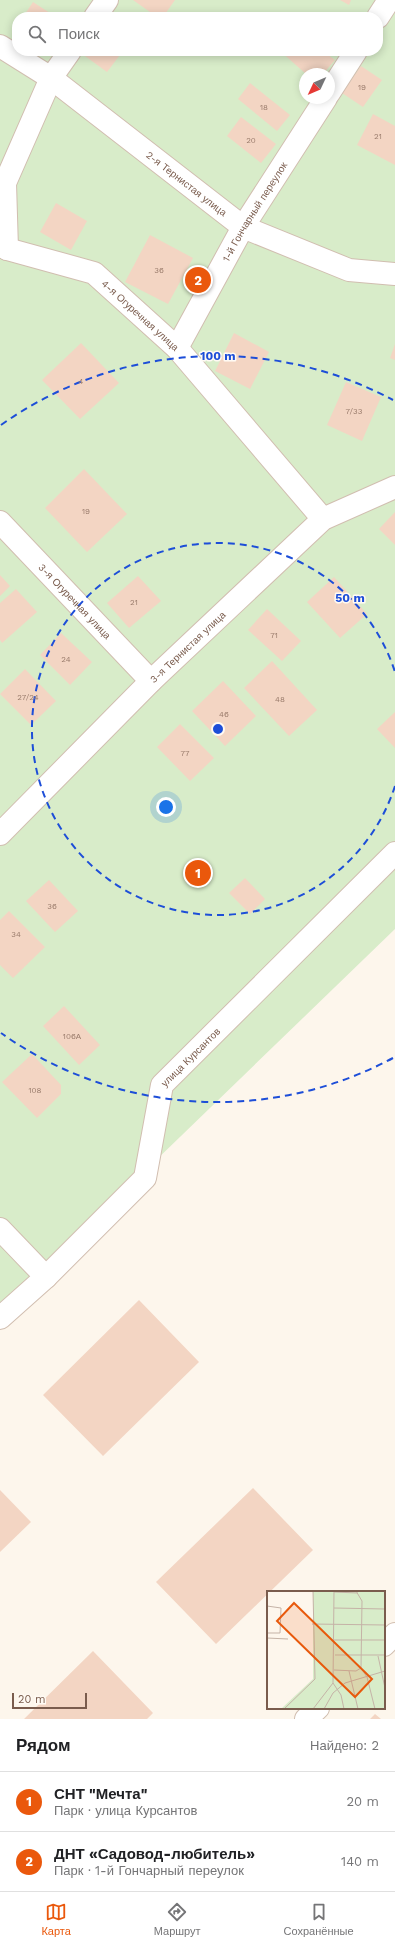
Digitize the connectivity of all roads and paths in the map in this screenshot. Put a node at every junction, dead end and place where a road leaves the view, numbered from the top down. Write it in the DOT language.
graph roads {
  1 [pos="107,0"];
  2 [pos="389,0"];
  3 [pos="99,12"];
  4 [pos="381,12"];
  5 [pos="0,46"];
  6 [pos="12,54"];
  7 [pos="16,56"];
  8 [pos="66,56"];
  9 [pos="353,56"];
  10 [pos="51,78"];
  11 [pos="335,84"];
  12 [pos="322,104"];
  13 [pos="243,227"];
  14 [pos="3,253"];
  15 [pos="395,274"];
  16 [pos="177,348"];
  17 [pos="395,487"];
  18 [pos="323,519"];
  19 [pos="0,522"];
  20 [pos="151,681"];
  21 [pos="0,834"];
  22 [pos="395,853"];
  23 [pos="0,1229"];
  24 [pos="46,1277"];
  25 [pos="0,1318"];
  26 [pos="395,1634"];
  27 [pos="385,1644"];
  28 [pos="317,1709"];
  29 [pos="306,1719"];
  1 -- 3 [label="street"];
  2 -- 4 [label="street"];
  5 -- 6 [label="street, 2-я Тернистая улица"];
  7 -- 10 [label="street, 2-я Тернистая улица"];
  8 -- 10 [label="street"];
  9 -- 11 [label="street"];
  10 -- 13 [label="street, 2-я Тернистая улица"];
  10 -- 14 [label="street"];
  12 -- 13 [label="street, 1-й Гончарный переулок"];
  13 -- 15 [label="street, 2-я Тернистая улица"];
  13 -- 16 [label="street, 1-й Гончарный переулок"];
  14 -- 16 [label="street, 4-я Огуречная улица"];
  16 -- 18 [label="street, 4-я Огуречная улица"];
  17 -- 18 [label="street, 3-я Тернистая улица"];
  18 -- 20 [label="street, 3-я Тернистая улица"];
  19 -- 20 [label="street, 3-я Огуречная улица"];
  20 -- 21 [label="street, 3-я Тернистая улица"];
  22 -- 24 [label="street, улица Курсантов"];
  23 -- 24 [label="street"];
  24 -- 25 [label="street, улица Курсантов"];
  26 -- 27 [label="street"];
  28 -- 29 [label="street"];
}
